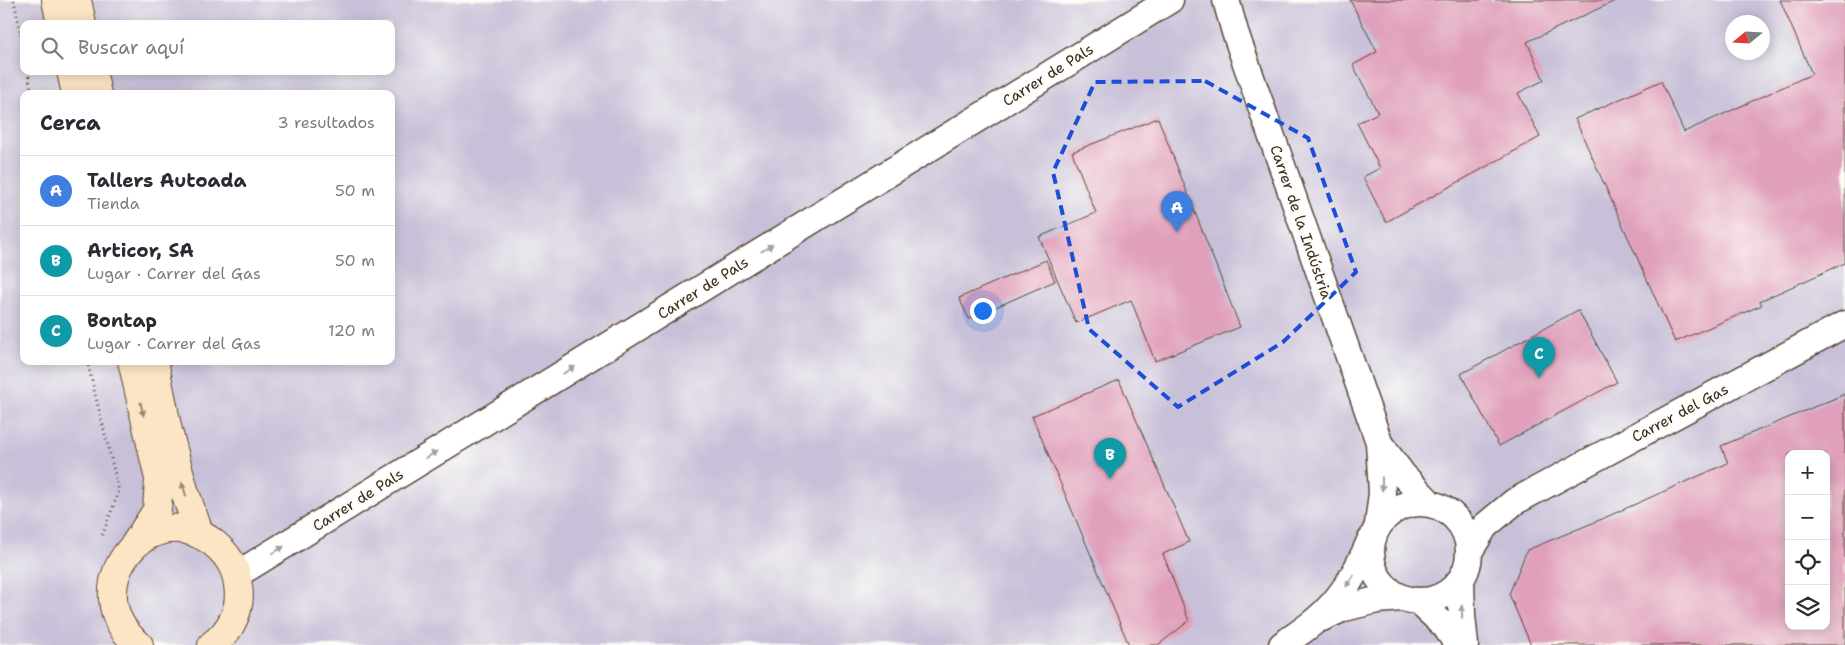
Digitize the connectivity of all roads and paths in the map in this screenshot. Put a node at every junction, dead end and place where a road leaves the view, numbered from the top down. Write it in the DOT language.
graph roads {
  1 [pos="14,0"];
  2 [pos="56,0"];
  3 [pos="77,0"];
  4 [pos="1170,0"];
  5 [pos="1226,0"];
  6 [pos="60,20"];
  7 [pos="81,20"];
  8 [pos="20,29"];
  9 [pos="29,75"];
  10 [pos="72,75"];
  11 [pos="93,75"];
  12 [pos="31,90"];
  13 [pos="75,90"];
  14 [pos="96,90"];
  15 [pos="1845,324"];
  16 [pos="88,365"];
  17 [pos="133,365"];
  18 [pos="155,365"];
  19 [pos="1379,442"];
  20 [pos="1514,502"];
  21 [pos="1438,507"];
  22 [pos="1375,531"];
  23 [pos="200,535"];
  24 [pos="98,543"];
  25 [pos="135,544"];
  26 [pos="1469,552"];
  27 [pos="236,575"];
  28 [pos="1461,579"];
  29 [pos="1410,600"];
  30 [pos="1316,620"];
  31 [pos="223,640"];
  32 [pos="139,645"];
  33 [pos="1282,645"];
  34 [pos="1458,645"];
  35 [pos="1465,645"];
  1 -- 8 [label="path"];
  2 -- 6 [label="main road"];
  3 -- 7 [label="main road"];
  27 -- 4 [label="street, Carrer de Pals, one-way"];
  5 -- 19 [label="street, Carrer de la Indústria"];
  9 -- 12 [label="path"];
  10 -- 13 [label="main road"];
  11 -- 14 [label="main road"];
  15 -- 20 [label="street, Carrer del Gas"];
  16 -- 24 [label="path"];
  17 -- 25 [label="main road, one-way"];
  23 -- 18 [label="main road, one-way"];
  19 -- 21 [label="street, Carrer de la Indústria"];
  19 -- 22 [label="street, Carrer de la Indústria, one-way"];
  20 -- 21 [label="street, Carrer del Gas"];
  20 -- 26 [label="street, Carrer del Gas"];
  21 -- 22 [label="street"];
  21 -- 26 [label="street"];
  22 -- 29 [label="street"];
  22 -- 30 [label="street, one-way"];
  23 -- 25 [label="main road"];
  23 -- 27 [label="main road"];
  25 -- 32 [label="main road"];
  26 -- 28 [label="street"];
  27 -- 31 [label="main road"];
  28 -- 29 [label="street"];
  35 -- 28 [label="street, one-way"];
  29 -- 30 [label="street"];
  29 -- 34 [label="street"];
  30 -- 33 [label="street"];
}
